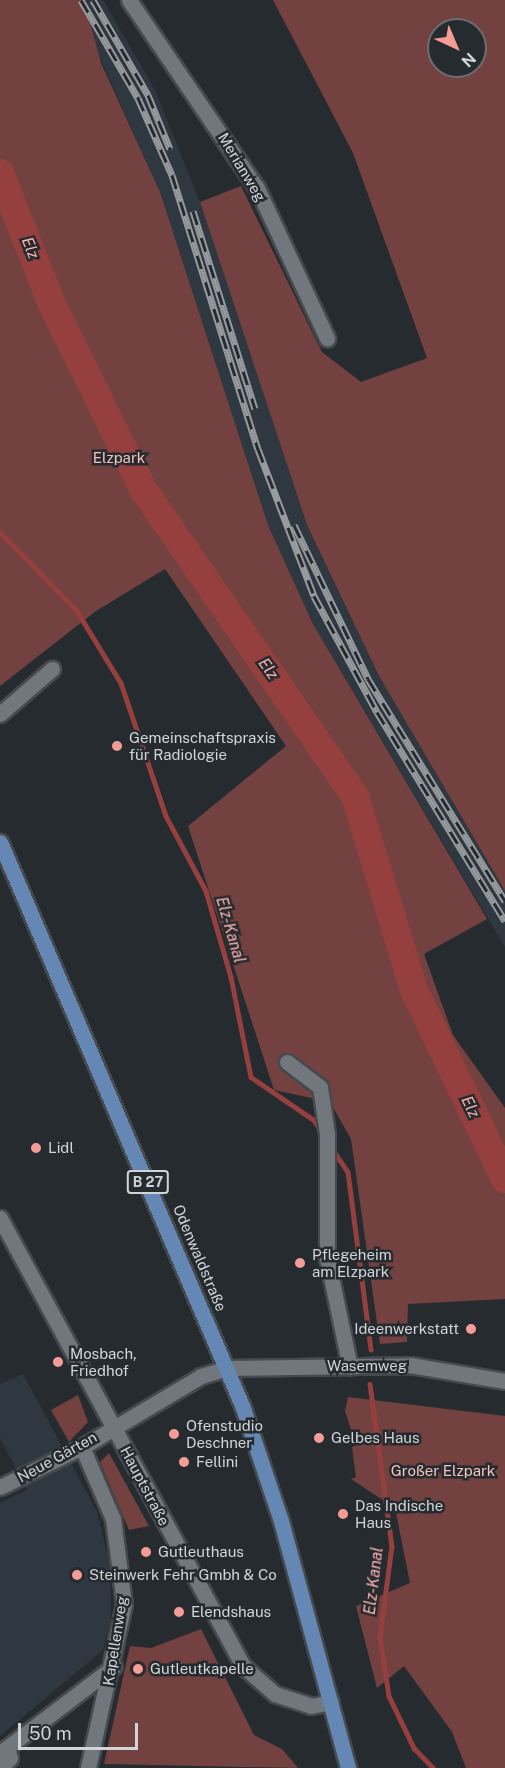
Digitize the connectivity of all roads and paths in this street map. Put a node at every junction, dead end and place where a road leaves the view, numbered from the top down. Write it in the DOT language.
graph roads {
  1 [pos="132,5"];
  2 [pos="327,338"];
  3 [pos="52,669"];
  4 [pos="0,714"];
  5 [pos="0,842"];
  6 [pos="286,1062"];
  7 [pos="0,1218"];
  8 [pos="350,1366"];
  9 [pos="228,1368"];
  10 [pos="505,1381"];
  11 [pos="113,1425"];
  12 [pos="82,1447"];
  13 [pos="0,1487"];
  14 [pos="114,1666"];
  15 [pos="331,1702"];
  16 [pos="4,1750"];
  17 [pos="0,1768"];
  18 [pos="88,1768"];
  19 [pos="348,1768"];
  1 -- 2 [label="street, Merianweg"];
  3 -- 4 [label="street"];
  5 -- 9 [label="main road, Odenwaldstraße / B 27"];
  6 -- 8 [label="street"];
  7 -- 11 [label="street, Hauptstraße"];
  8 -- 9 [label="street, Wasemweg"];
  8 -- 10 [label="street, Wasemweg"];
  9 -- 11 [label="street, Wasemweg"];
  9 -- 15 [label="main road, Odenwaldstraße / B 27"];
  11 -- 12 [label="street, Neue Gärten"];
  11 -- 15 [label="street, Hauptstraße"];
  12 -- 13 [label="street, Neue Gärten"];
  12 -- 14 [label="street, Kapellenweg"];
  14 -- 16 [label="street"];
  14 -- 18 [label="street, Kapellenweg"];
  15 -- 19 [label="main road, B 27"];
  16 -- 17 [label="street"];
}
